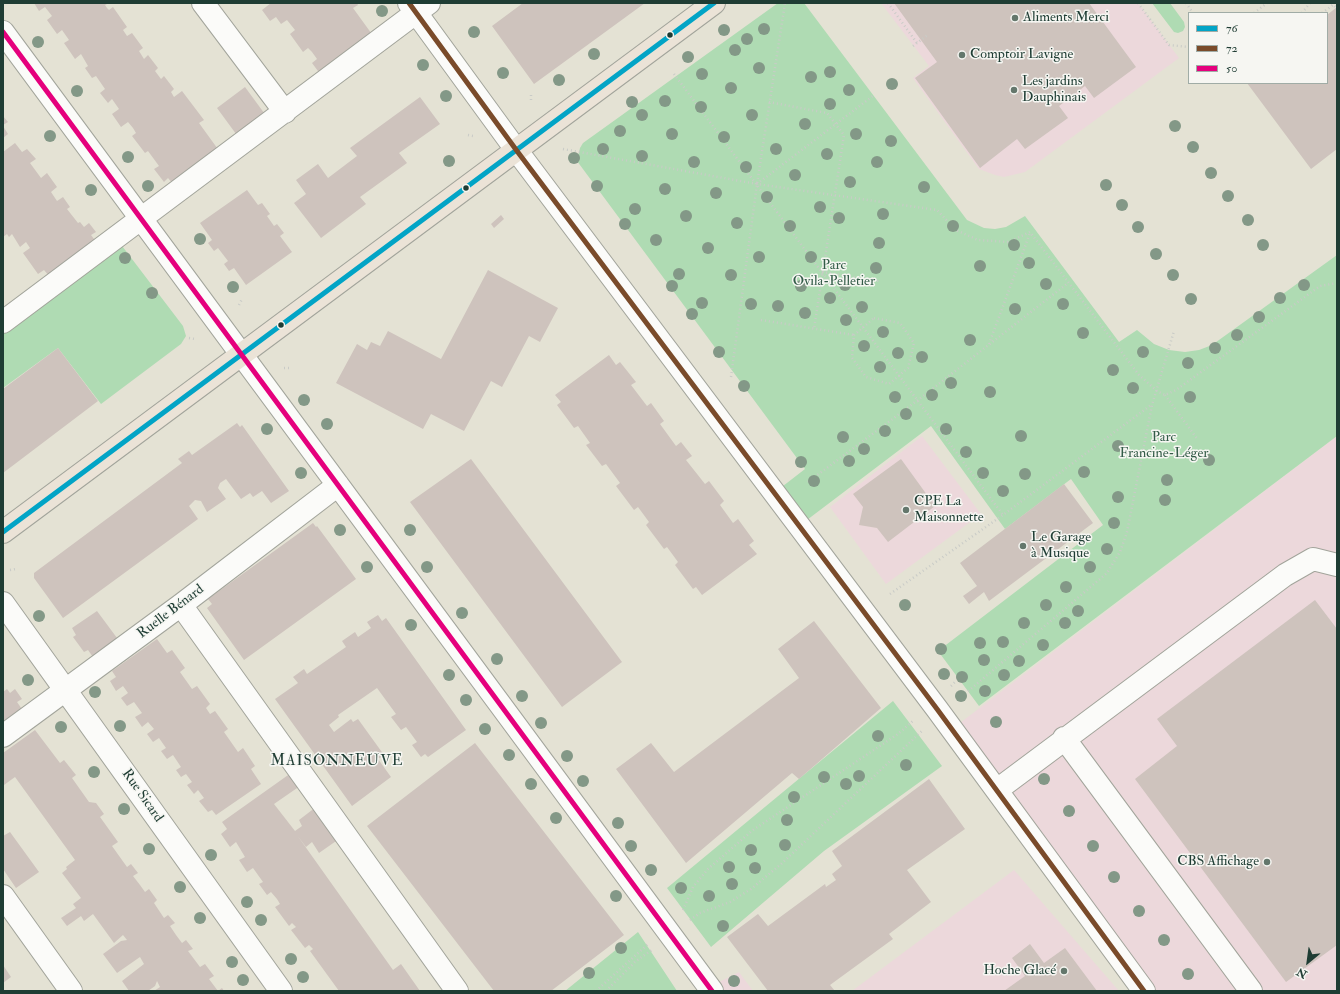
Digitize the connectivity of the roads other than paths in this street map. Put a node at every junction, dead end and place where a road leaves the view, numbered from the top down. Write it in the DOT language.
graph roads {
  1 [pos="203,3"];
  2 [pos="714,3"];
  3 [pos="418,6"];
  4 [pos="3,32"];
  5 [pos="285,112"];
  6 [pos="517,150"];
  7 [pos="142,220"];
  8 [pos="3,322"];
  9 [pos="241,354"];
  10 [pos="338,485"];
  11 [pos="3,532"];
  12 [pos="1337,565"];
  13 [pos="3,603"];
  14 [pos="181,605"];
  15 [pos="66,689"];
  16 [pos="3,736"];
  17 [pos="1064,738"];
  18 [pos="997,790"];
  19 [pos="3,896"];
  20 [pos="71,991"];
  21 [pos="281,991"];
  22 [pos="457,991"];
  23 [pos="712,991"];
  24 [pos="1144,991"];
  25 [pos="1251,991"];
  1 -- 5 [label="street"];
  2 -- 6 [label="main road"];
  3 -- 5 [label="street"];
  3 -- 6 [label="street"];
  4 -- 7 [label="street"];
  5 -- 7 [label="street"];
  6 -- 9 [label="main road"];
  6 -- 18 [label="street"];
  7 -- 8 [label="street"];
  7 -- 9 [label="street"];
  9 -- 10 [label="street"];
  9 -- 11 [label="main road"];
  10 -- 14 [label="street, Ruelle Bénard"];
  10 -- 23 [label="street"];
  12 -- 17 [label="street"];
  13 -- 15 [label="street, Rue Sicard"];
  14 -- 15 [label="street, Ruelle Bénard"];
  14 -- 22 [label="street"];
  15 -- 16 [label="street, Ruelle Bénard"];
  15 -- 21 [label="street, Rue Sicard"];
  17 -- 18 [label="street"];
  17 -- 25 [label="street"];
  18 -- 24 [label="street"];
  19 -- 20 [label="street"];
}
